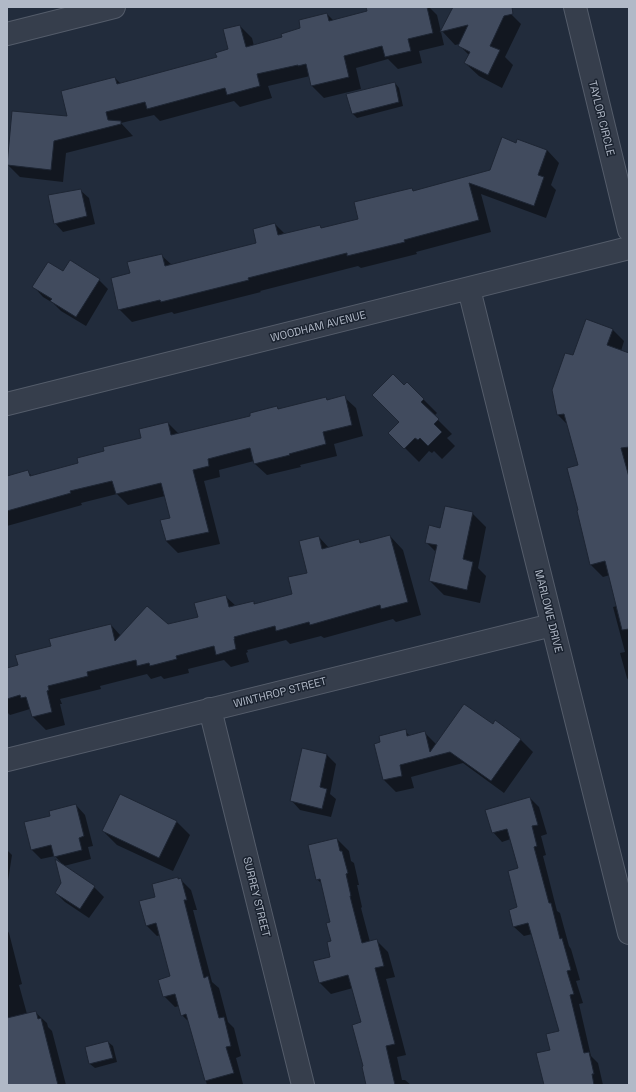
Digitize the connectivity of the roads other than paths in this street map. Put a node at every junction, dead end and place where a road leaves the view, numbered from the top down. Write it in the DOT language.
graph roads {
  1 [pos="114,7"];
  2 [pos="575,7"];
  3 [pos="7,34"];
  4 [pos="629,230"];
  5 [pos="629,248"];
  6 [pos="469,289"];
  7 [pos="8,401"];
  8 [pos="552,625"];
  9 [pos="210,709"];
  10 [pos="7,760"];
  11 [pos="629,933"];
  12 [pos="303,1085"];
  1 -- 3 [label="street"];
  2 -- 4 [label="street, TAYLOR CIRCLE"];
  5 -- 6 [label="street, WOODHAM AVENUE"];
  6 -- 7 [label="street, WOODHAM AVENUE"];
  6 -- 8 [label="street, MARLOWE DRIVE"];
  8 -- 9 [label="street, WINTHROP STREET"];
  8 -- 11 [label="street, MARLOWE DRIVE"];
  9 -- 10 [label="street, WINTHROP STREET"];
  9 -- 12 [label="street, SURREY STREET"];
}
